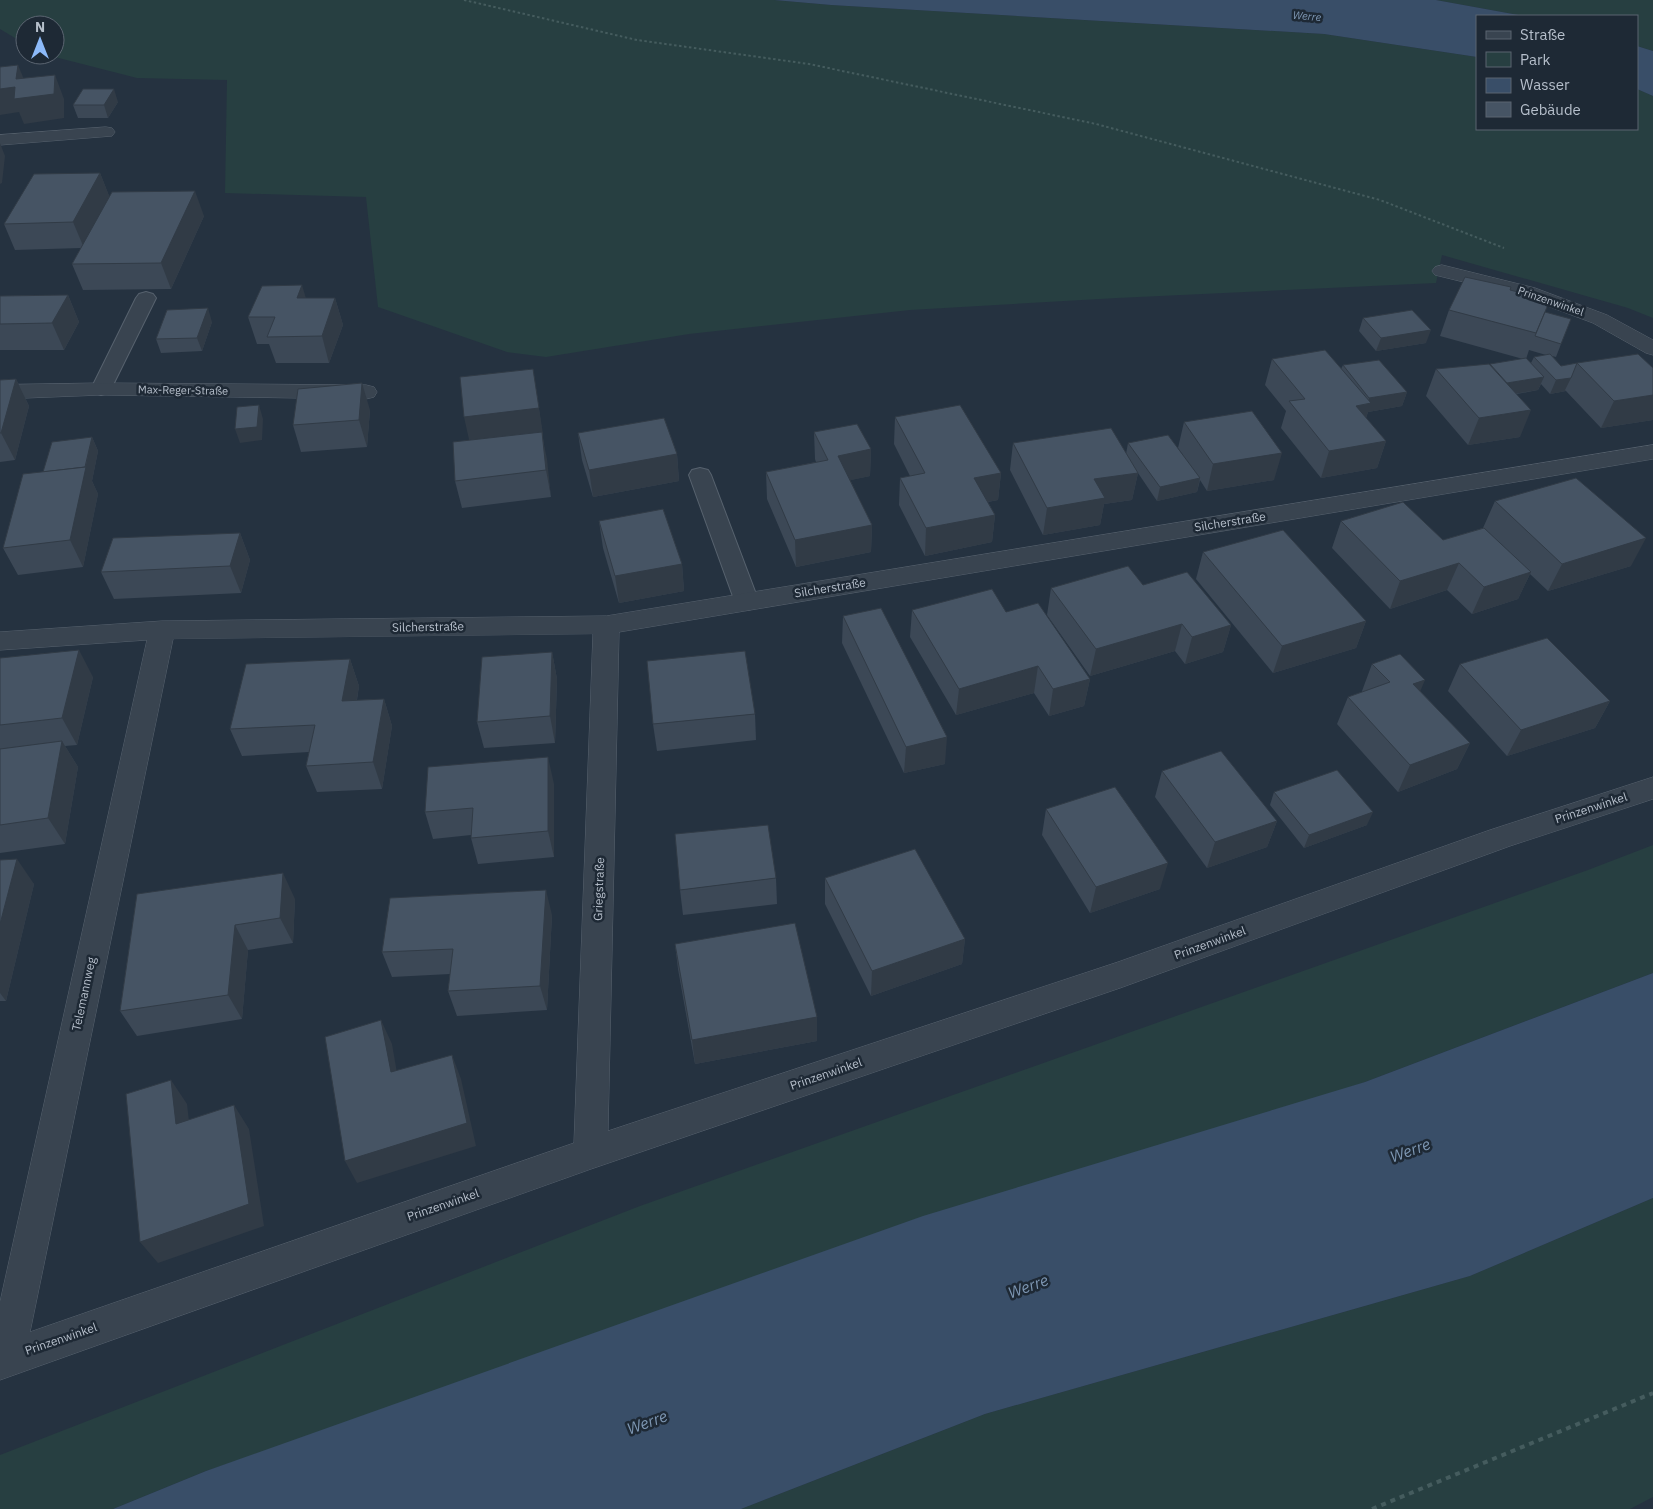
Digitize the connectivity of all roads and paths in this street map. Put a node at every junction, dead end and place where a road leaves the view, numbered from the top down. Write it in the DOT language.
graph roads {
  1 [pos="464,0"];
  2 [pos="106,132"];
  3 [pos="0,140"];
  4 [pos="1511,251"];
  5 [pos="1442,271"];
  6 [pos="146,298"];
  7 [pos="1653,349"];
  8 [pos="101,390"];
  9 [pos="0,392"];
  10 [pos="366,392"];
  11 [pos="1653,452"];
  12 [pos="700,474"];
  13 [pos="747,602"];
  14 [pos="606,624"];
  15 [pos="162,630"];
  16 [pos="0,641"];
  17 [pos="1653,788"];
  18 [pos="592,1153"];
  19 [pos="3,1360"];
  20 [pos="1653,1393"];
  21 [pos="1372,1509"];
  1 -- 4 [label="path"];
  2 -- 3 [label="street"];
  5 -- 7 [label="street, Prinzenwinkel"];
  6 -- 8 [label="lane"];
  8 -- 9 [label="street, Max-Reger-Straße"];
  8 -- 10 [label="street, Max-Reger-Straße"];
  11 -- 13 [label="street, Silcherstraße"];
  12 -- 13 [label="lane"];
  13 -- 14 [label="street, Silcherstraße"];
  14 -- 15 [label="street, Silcherstraße"];
  14 -- 18 [label="street, Griegstraße"];
  15 -- 16 [label="street, Silcherstraße"];
  15 -- 19 [label="street, Telemannweg"];
  17 -- 18 [label="street, Prinzenwinkel"];
  18 -- 19 [label="street, Prinzenwinkel"];
  20 -- 21 [label="path"];
}
